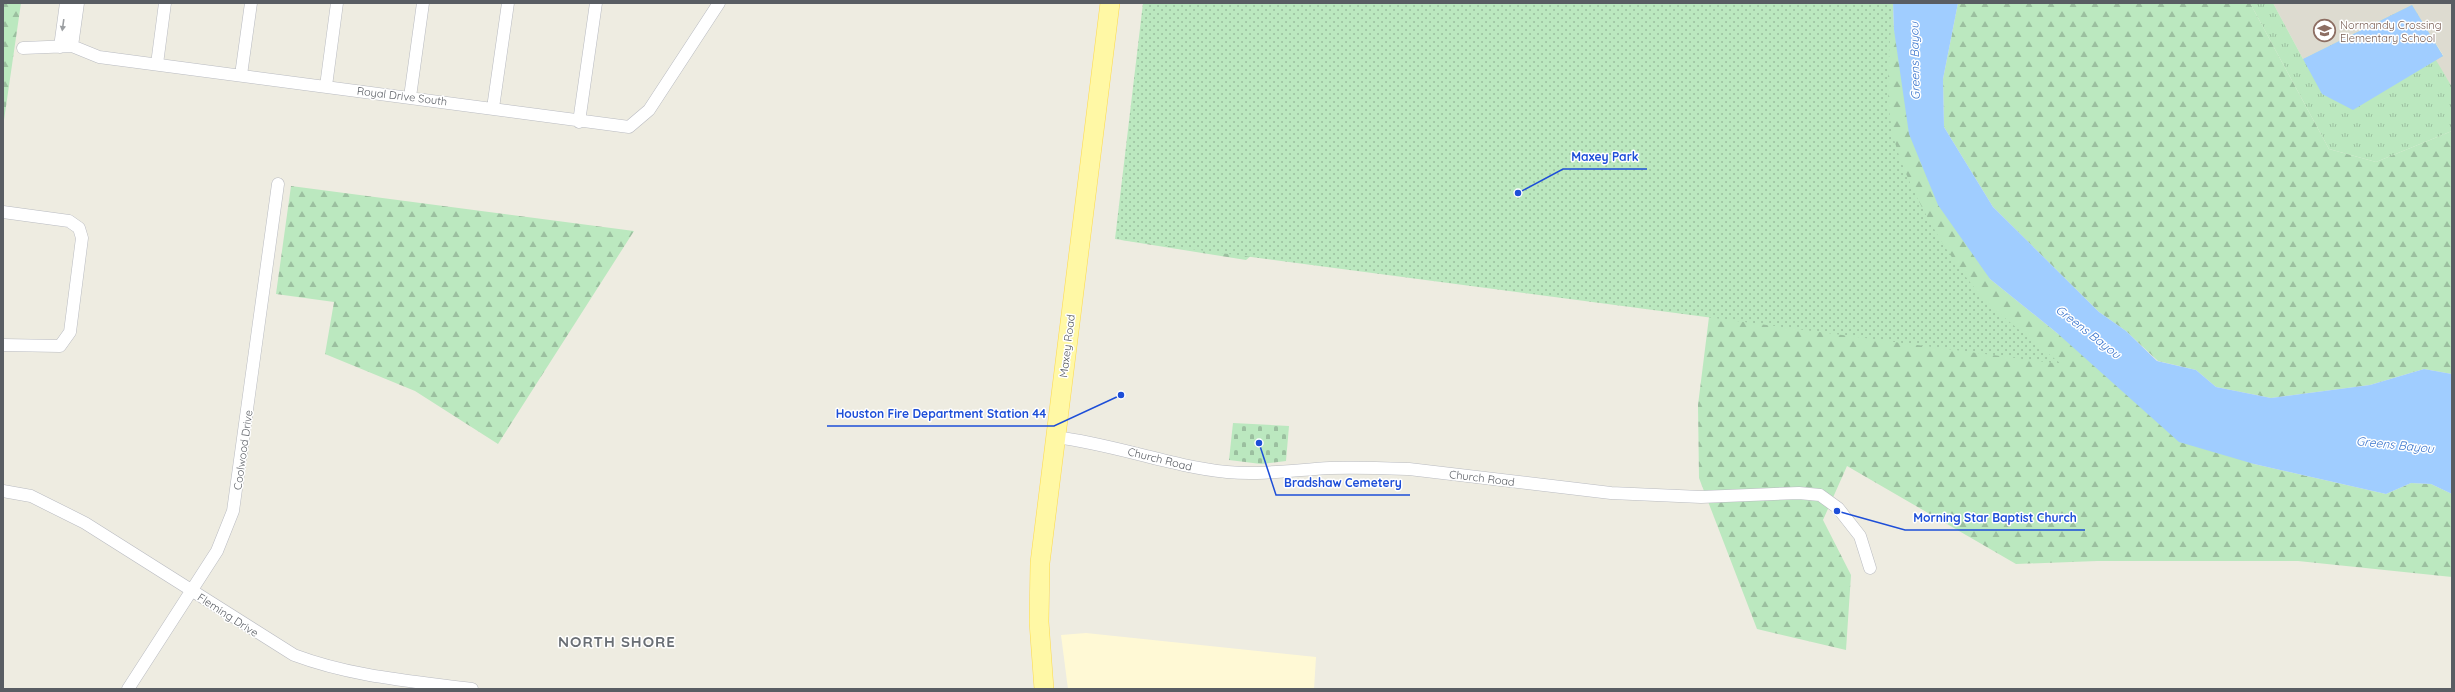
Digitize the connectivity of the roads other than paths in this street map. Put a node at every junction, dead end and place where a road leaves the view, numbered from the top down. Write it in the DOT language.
graph roads {
  1 [pos="66,3"];
  2 [pos="78,3"];
  3 [pos="165,3"];
  4 [pos="251,3"];
  5 [pos="337,3"];
  6 [pos="423,3"];
  7 [pos="508,3"];
  8 [pos="596,3"];
  9 [pos="719,3"];
  10 [pos="1110,3"];
  11 [pos="66,46"];
  12 [pos="23,48"];
  13 [pos="157,64"];
  14 [pos="241,75"];
  15 [pos="326,86"];
  16 [pos="410,97"];
  17 [pos="493,108"];
  18 [pos="579,122"];
  19 [pos="278,184"];
  20 [pos="3,212"];
  21 [pos="3,345"];
  22 [pos="1055,436"];
  23 [pos="3,492"];
  24 [pos="1870,568"];
  25 [pos="191,591"];
  26 [pos="128,689"];
  27 [pos="472,689"];
  28 [pos="1044,689"];
  1 -- 11 [label="street, one-way"];
  2 -- 11 [label="street"];
  3 -- 13 [label="street"];
  4 -- 14 [label="street"];
  5 -- 15 [label="street"];
  6 -- 16 [label="street"];
  7 -- 17 [label="street"];
  8 -- 18 [label="street"];
  9 -- 18 [label="street, Royal Drive South"];
  10 -- 22 [label="main road, Maxey Road"];
  11 -- 12 [label="street, Royal Drive South"];
  11 -- 13 [label="street, Royal Drive South"];
  13 -- 14 [label="street, Royal Drive South"];
  14 -- 15 [label="street, Royal Drive South"];
  15 -- 16 [label="street, Royal Drive South"];
  16 -- 17 [label="street, Royal Drive South"];
  17 -- 18 [label="street, Royal Drive South"];
  19 -- 25 [label="street, Coolwood Drive"];
  20 -- 21 [label="street"];
  22 -- 24 [label="street, Church Road"];
  22 -- 28 [label="main road, Maxey Road"];
  23 -- 25 [label="street, Fleming Drive"];
  25 -- 26 [label="street, Coolwood Drive"];
  25 -- 27 [label="street, Fleming Drive"];
}
